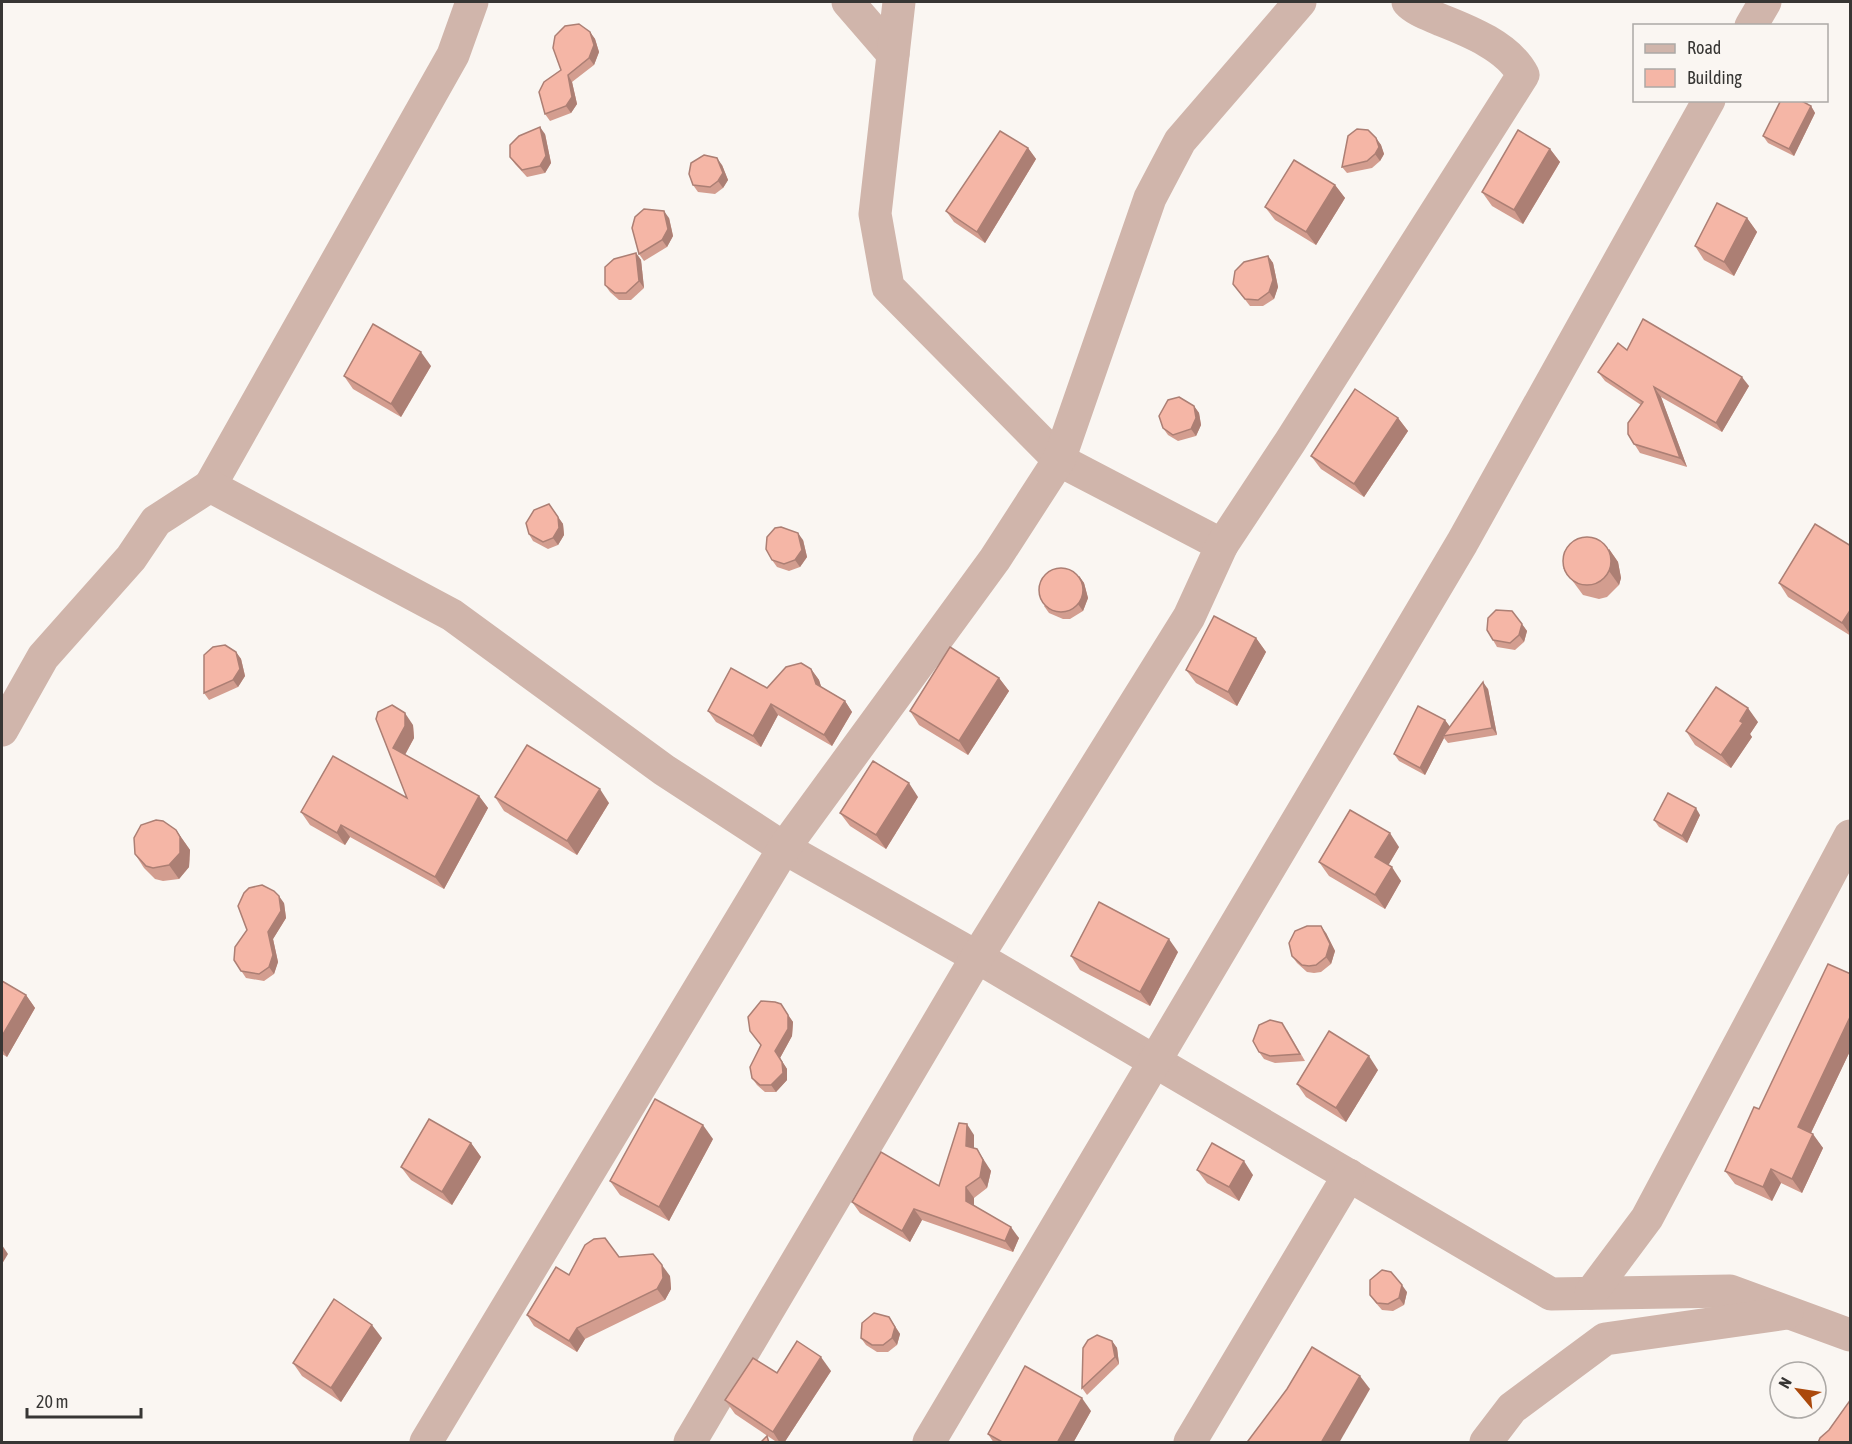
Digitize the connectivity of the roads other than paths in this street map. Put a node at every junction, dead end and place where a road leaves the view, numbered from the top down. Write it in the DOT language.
graph roads {
  1 [pos="472,2"];
  2 [pos="848,2"];
  3 [pos="899,2"];
  4 [pos="1300,2"];
  5 [pos="1408,2"];
  6 [pos="1765,2"];
  7 [pos="1752,24"];
  8 [pos="893,54"];
  9 [pos="1708,102"];
  10 [pos="1059,460"];
  11 [pos="210,486"];
  12 [pos="1221,545"];
  13 [pos="2,729"];
  14 [pos="1851,836"];
  15 [pos="784,848"];
  16 [pos="977,957"];
  17 [pos="1155,1061"];
  18 [pos="1349,1175"];
  19 [pos="1591,1293"];
  20 [pos="1790,1313"];
  21 [pos="1851,1313"];
  22 [pos="1851,1335"];
  23 [pos="426,1443"];
  24 [pos="690,1443"];
  25 [pos="929,1443"];
  26 [pos="1190,1443"];
  27 [pos="1486,1443"];
  1 -- 11 [label="street"];
  2 -- 8 [label="street"];
  3 -- 8 [label="street"];
  4 -- 10 [label="street"];
  5 -- 12 [label="street"];
  6 -- 7 [label="street"];
  8 -- 10 [label="street"];
  9 -- 17 [label="street"];
  10 -- 12 [label="street"];
  10 -- 15 [label="street"];
  11 -- 13 [label="street"];
  11 -- 15 [label="street"];
  12 -- 16 [label="street"];
  14 -- 19 [label="street"];
  15 -- 16 [label="street"];
  15 -- 23 [label="street"];
  16 -- 17 [label="street"];
  16 -- 24 [label="street"];
  17 -- 18 [label="street"];
  17 -- 25 [label="street"];
  18 -- 19 [label="street"];
  18 -- 26 [label="street"];
  19 -- 20 [label="street"];
  20 -- 21 [label="street"];
  20 -- 22 [label="street"];
  20 -- 27 [label="street"];
}
